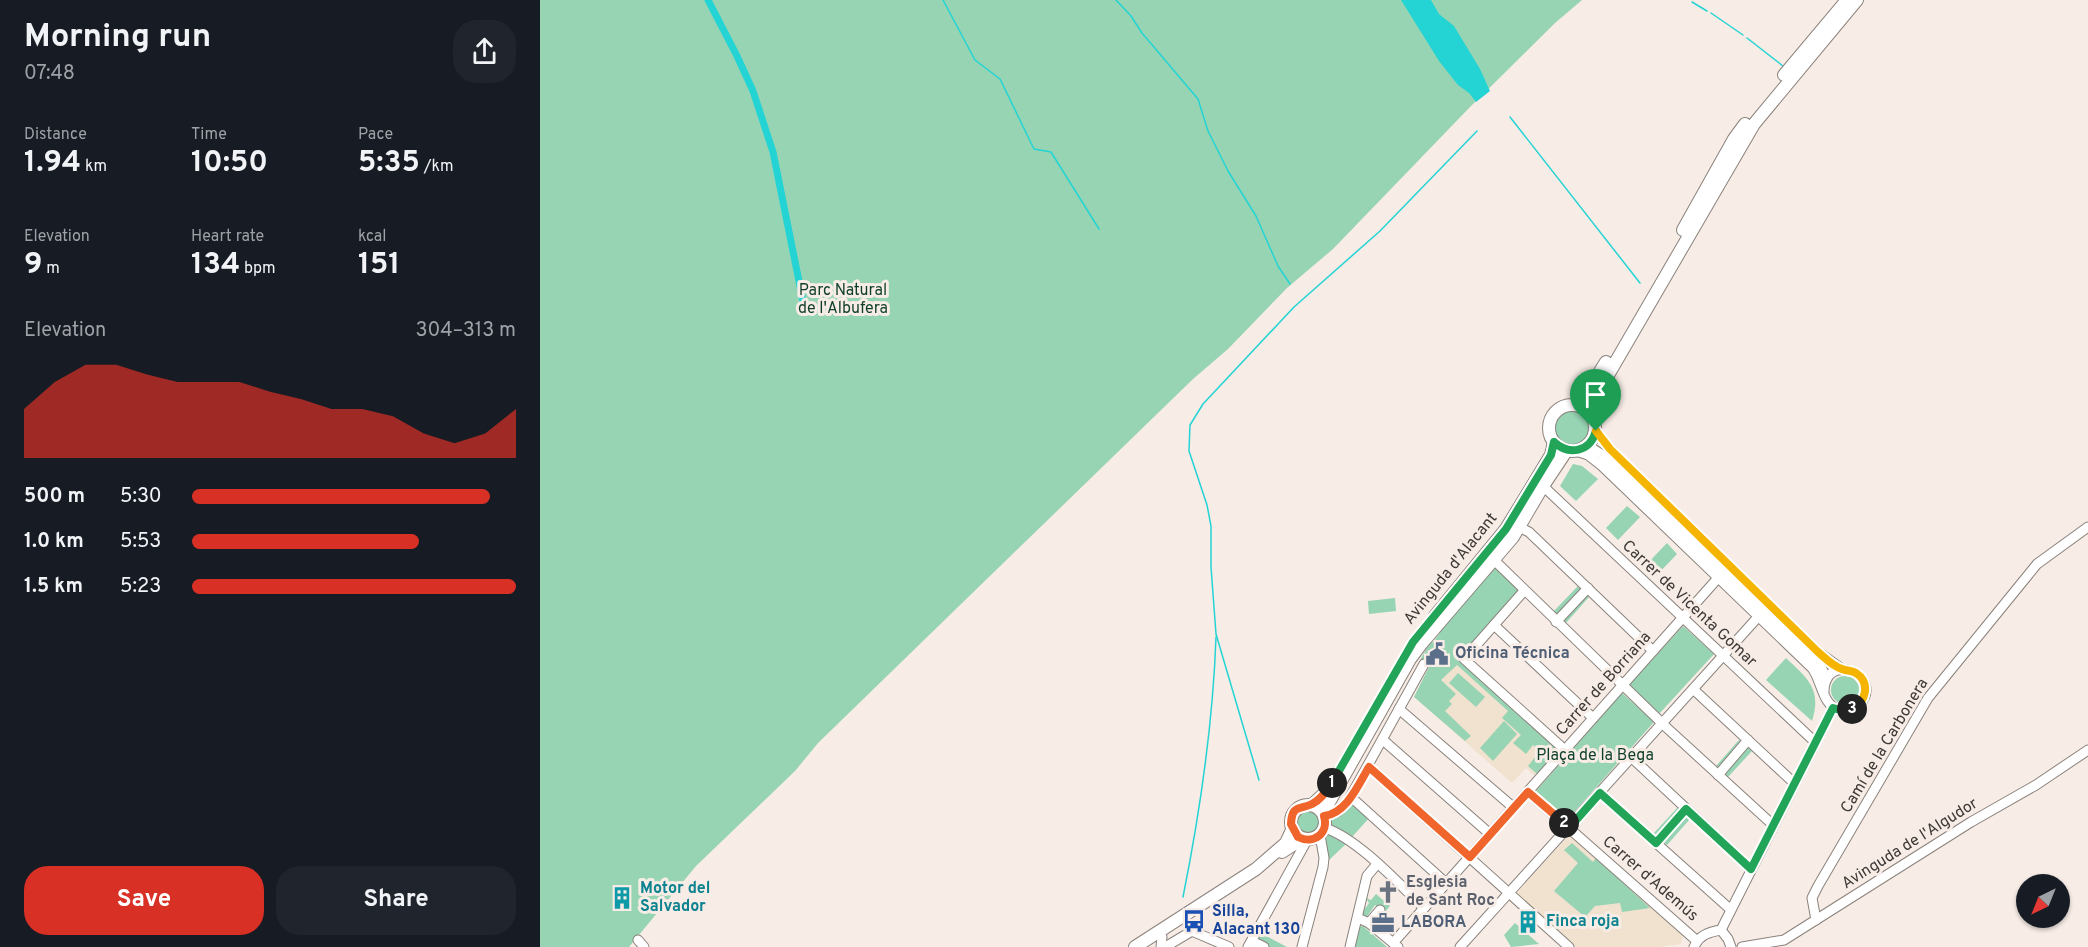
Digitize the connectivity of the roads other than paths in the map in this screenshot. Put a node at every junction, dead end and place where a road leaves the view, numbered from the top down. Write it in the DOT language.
graph roads {
  1 [pos="1847,0"];
  2 [pos="1857,0"];
  3 [pos="1576,404"];
  4 [pos="1590,412"];
  5 [pos="1596,431"];
  6 [pos="1554,442"];
  7 [pos="1576,449"];
  8 [pos="1543,486"];
  9 [pos="1520,527"];
  10 [pos="2088,527"];
  11 [pos="1494,560"];
  12 [pos="1718,578"];
  13 [pos="1588,588"];
  14 [pos="1524,591"];
  15 [pos="1758,617"];
  16 [pos="1682,618"];
  17 [pos="1556,622"];
  18 [pos="1494,625"];
  19 [pos="1653,651"];
  20 [pos="1722,656"];
  21 [pos="1424,664"];
  22 [pos="1842,669"];
  23 [pos="1827,679"];
  24 [pos="1623,685"];
  25 [pos="1693,689"];
  26 [pos="1824,693"];
  27 [pos="1833,708"];
  28 [pos="1399,709"];
  29 [pos="1593,718"];
  30 [pos="1663,724"];
  31 [pos="1383,740"];
  32 [pos="1748,740"];
  33 [pos="1815,742"];
  34 [pos="1565,750"];
  35 [pos="2088,750"];
  36 [pos="1632,758"];
  37 [pos="1369,767"];
  38 [pos="1349,770"];
  39 [pos="1718,775"];
  40 [pos="1794,783"];
  41 [pos="1359,784"];
  42 [pos="1528,792"];
  43 [pos="1600,793"];
  44 [pos="1351,797"];
  45 [pos="1312,805"];
  46 [pos="1514,808"];
  47 [pos="1686,809"];
  48 [pos="1323,823"];
  49 [pos="1773,825"];
  50 [pos="1569,828"];
  51 [pos="1292,830"];
  52 [pos="1490,834"];
  53 [pos="1304,839"];
  54 [pos="1656,843"];
  55 [pos="1470,857"];
  56 [pos="1377,864"];
  57 [pos="1751,869"];
  58 [pos="1446,883"];
  59 [pos="1509,892"];
  60 [pos="1424,908"];
  61 [pos="1730,909"];
  62 [pos="1380,910"];
  63 [pos="1358,918"];
  64 [pos="1816,920"];
  65 [pos="1369,922"];
  66 [pos="1721,930"];
  67 [pos="1559,943"];
  68 [pos="1163,944"];
  69 [pos="1250,944"];
  70 [pos="1696,944"];
  71 [pos="1395,945"];
  72 [pos="1758,946"];
  73 [pos="1135,947"];
  74 [pos="1146,947"];
  75 [pos="1229,947"];
  76 [pos="1264,947"];
  77 [pos="1302,947"];
  78 [pos="1350,947"];
  79 [pos="1460,947"];
  80 [pos="1569,947"];
  81 [pos="1731,947"];
  82 [pos="1742,947"];
  1 -- 3 [label="main road"];
  2 -- 4 [label="main road"];
  3 -- 4 [label="main road"];
  3 -- 6 [label="main road"];
  4 -- 5 [label="main road"];
  5 -- 7 [label="main road"];
  5 -- 22 [label="street"];
  6 -- 7 [label="main road"];
  6 -- 45 [label="main road, Avinguda d'Alacant"];
  7 -- 8 [label="main road, Avinguda d'Alacant"];
  7 -- 12 [label="street"];
  7 -- 23 [label="street"];
  8 -- 9 [label="main road, Avinguda d'Alacant"];
  8 -- 16 [label="street, Carrer de Vicenta Gomar"];
  9 -- 11 [label="main road, Avinguda d'Alacant"];
  9 -- 13 [label="street"];
  10 -- 64 [label="street, Camí de la Carbonera"];
  11 -- 14 [label="street"];
  11 -- 38 [label="main road, Avinguda d'Alacant"];
  12 -- 15 [label="street"];
  12 -- 16 [label="street, Carrer de Borriana"];
  13 -- 17 [label="street"];
  13 -- 19 [label="street"];
  14 -- 17 [label="street"];
  14 -- 18 [label="street"];
  15 -- 20 [label="street"];
  15 -- 26 [label="street"];
  16 -- 19 [label="street, Carrer de Borriana"];
  16 -- 20 [label="street, Carrer de Vicenta Gomar"];
  17 -- 24 [label="street"];
  18 -- 29 [label="street"];
  18 -- 34 [label="street"];
  19 -- 24 [label="street, Carrer de Borriana"];
  20 -- 25 [label="street"];
  20 -- 33 [label="street, Carrer de Vicenta Gomar"];
  21 -- 28 [label="street"];
  22 -- 23 [label="street"];
  22 -- 27 [label="street"];
  23 -- 26 [label="street"];
  24 -- 29 [label="street, Carrer de Borriana"];
  24 -- 30 [label="street"];
  25 -- 30 [label="street"];
  25 -- 32 [label="street"];
  26 -- 27 [label="street"];
  27 -- 33 [label="street"];
  28 -- 31 [label="street"];
  28 -- 46 [label="street"];
  29 -- 34 [label="street, Carrer de Borriana"];
  30 -- 36 [label="street"];
  30 -- 39 [label="street"];
  31 -- 37 [label="street"];
  31 -- 52 [label="street"];
  32 -- 39 [label="street"];
  32 -- 40 [label="street"];
  33 -- 40 [label="street"];
  34 -- 42 [label="street, Carrer de Borriana"];
  35 -- 64 [label="street, Avinguda de l'Algudor"];
  36 -- 43 [label="street"];
  36 -- 47 [label="street"];
  37 -- 41 [label="street"];
  37 -- 55 [label="street"];
  38 -- 41 [label="street"];
  38 -- 48 [label="main road, Avinguda d'Alacant"];
  39 -- 49 [label="street"];
  40 -- 49 [label="street"];
  41 -- 44 [label="street"];
  42 -- 46 [label="street, Carrer de Borriana"];
  42 -- 50 [label="street, Carrer d'Ademús"];
  43 -- 50 [label="street"];
  43 -- 54 [label="street"];
  44 -- 48 [label="street"];
  44 -- 58 [label="street"];
  45 -- 48 [label="main road"];
  45 -- 51 [label="main road"];
  46 -- 52 [label="street, Carrer de Borriana"];
  47 -- 54 [label="street"];
  47 -- 57 [label="street"];
  48 -- 53 [label="main road"];
  48 -- 56 [label="street"];
  48 -- 77 [label="street"];
  49 -- 57 [label="street"];
  50 -- 59 [label="street"];
  50 -- 70 [label="street, Carrer d'Ademús"];
  51 -- 53 [label="main road"];
  51 -- 73 [label="main road"];
  52 -- 55 [label="street, Carrer de Borriana"];
  53 -- 68 [label="main road"];
  53 -- 69 [label="street"];
  54 -- 61 [label="street"];
  55 -- 58 [label="street, Carrer de Borriana"];
  55 -- 59 [label="street"];
  56 -- 60 [label="street"];
  56 -- 63 [label="street"];
  57 -- 61 [label="street"];
  58 -- 60 [label="street, Carrer de Borriana"];
  59 -- 67 [label="street"];
  59 -- 79 [label="street"];
  60 -- 71 [label="street, Carrer de Borriana"];
  61 -- 66 [label="street"];
  62 -- 65 [label="street"];
  63 -- 65 [label="street"];
  63 -- 78 [label="street"];
  64 -- 72 [label="street, Avinguda de l'Algudor"];
  65 -- 71 [label="street"];
  66 -- 70 [label="street"];
  66 -- 81 [label="street"];
  67 -- 80 [label="street"];
  68 -- 74 [label="main road"];
  68 -- 75 [label="street"];
  69 -- 76 [label="street"];
  72 -- 82 [label="street, Avinguda de l'Algudor"];
}
